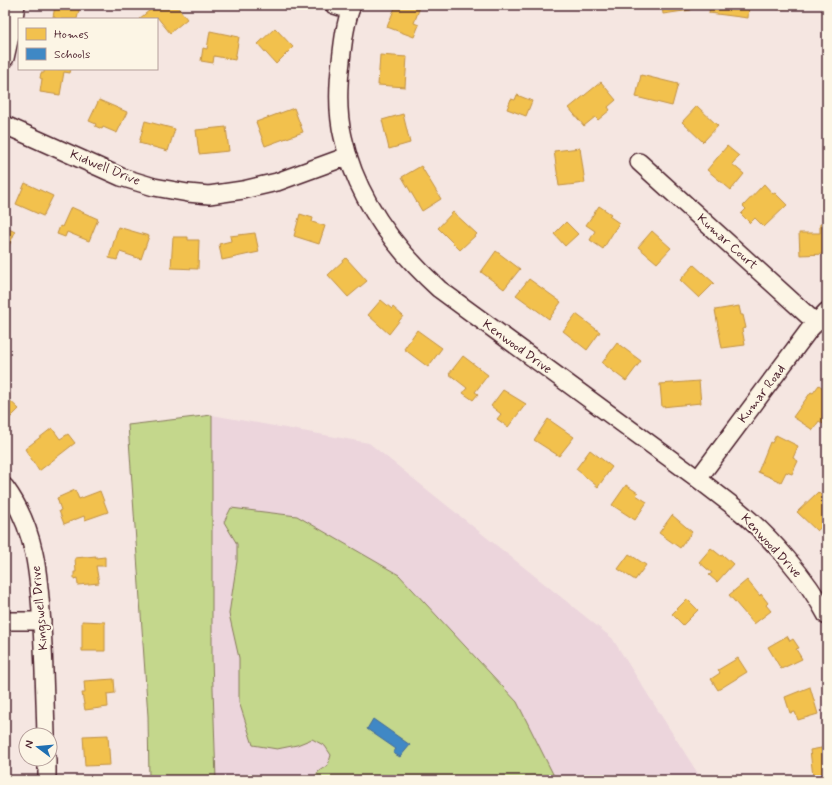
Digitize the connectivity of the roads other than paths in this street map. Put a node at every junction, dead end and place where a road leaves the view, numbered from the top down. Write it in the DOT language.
graph roads {
  1 [pos="16,5"];
  2 [pos="334,5"];
  3 [pos="351,8"];
  4 [pos="5,58"];
  5 [pos="5,125"];
  6 [pos="348,156"];
  7 [pos="639,162"];
  8 [pos="821,317"];
  9 [pos="698,479"];
  10 [pos="5,487"];
  11 [pos="827,616"];
  12 [pos="5,621"];
  13 [pos="42,621"];
  14 [pos="46,727"];
  15 [pos="47,767"];
  16 [pos="47,780"];
  1 -- 4 [label="street"];
  2 -- 3 [label="street"];
  3 -- 6 [label="street, Kenwood Drive"];
  5 -- 6 [label="street, Kidwell Drive"];
  6 -- 9 [label="street, Kenwood Drive"];
  7 -- 8 [label="street, Kumar Court"];
  8 -- 9 [label="street, Kumar Road"];
  9 -- 11 [label="street, Kenwood Drive"];
  10 -- 13 [label="street, Kingswell Drive"];
  12 -- 13 [label="street"];
  13 -- 14 [label="street, Kingswell Drive"];
  15 -- 16 [label="street"];
}
